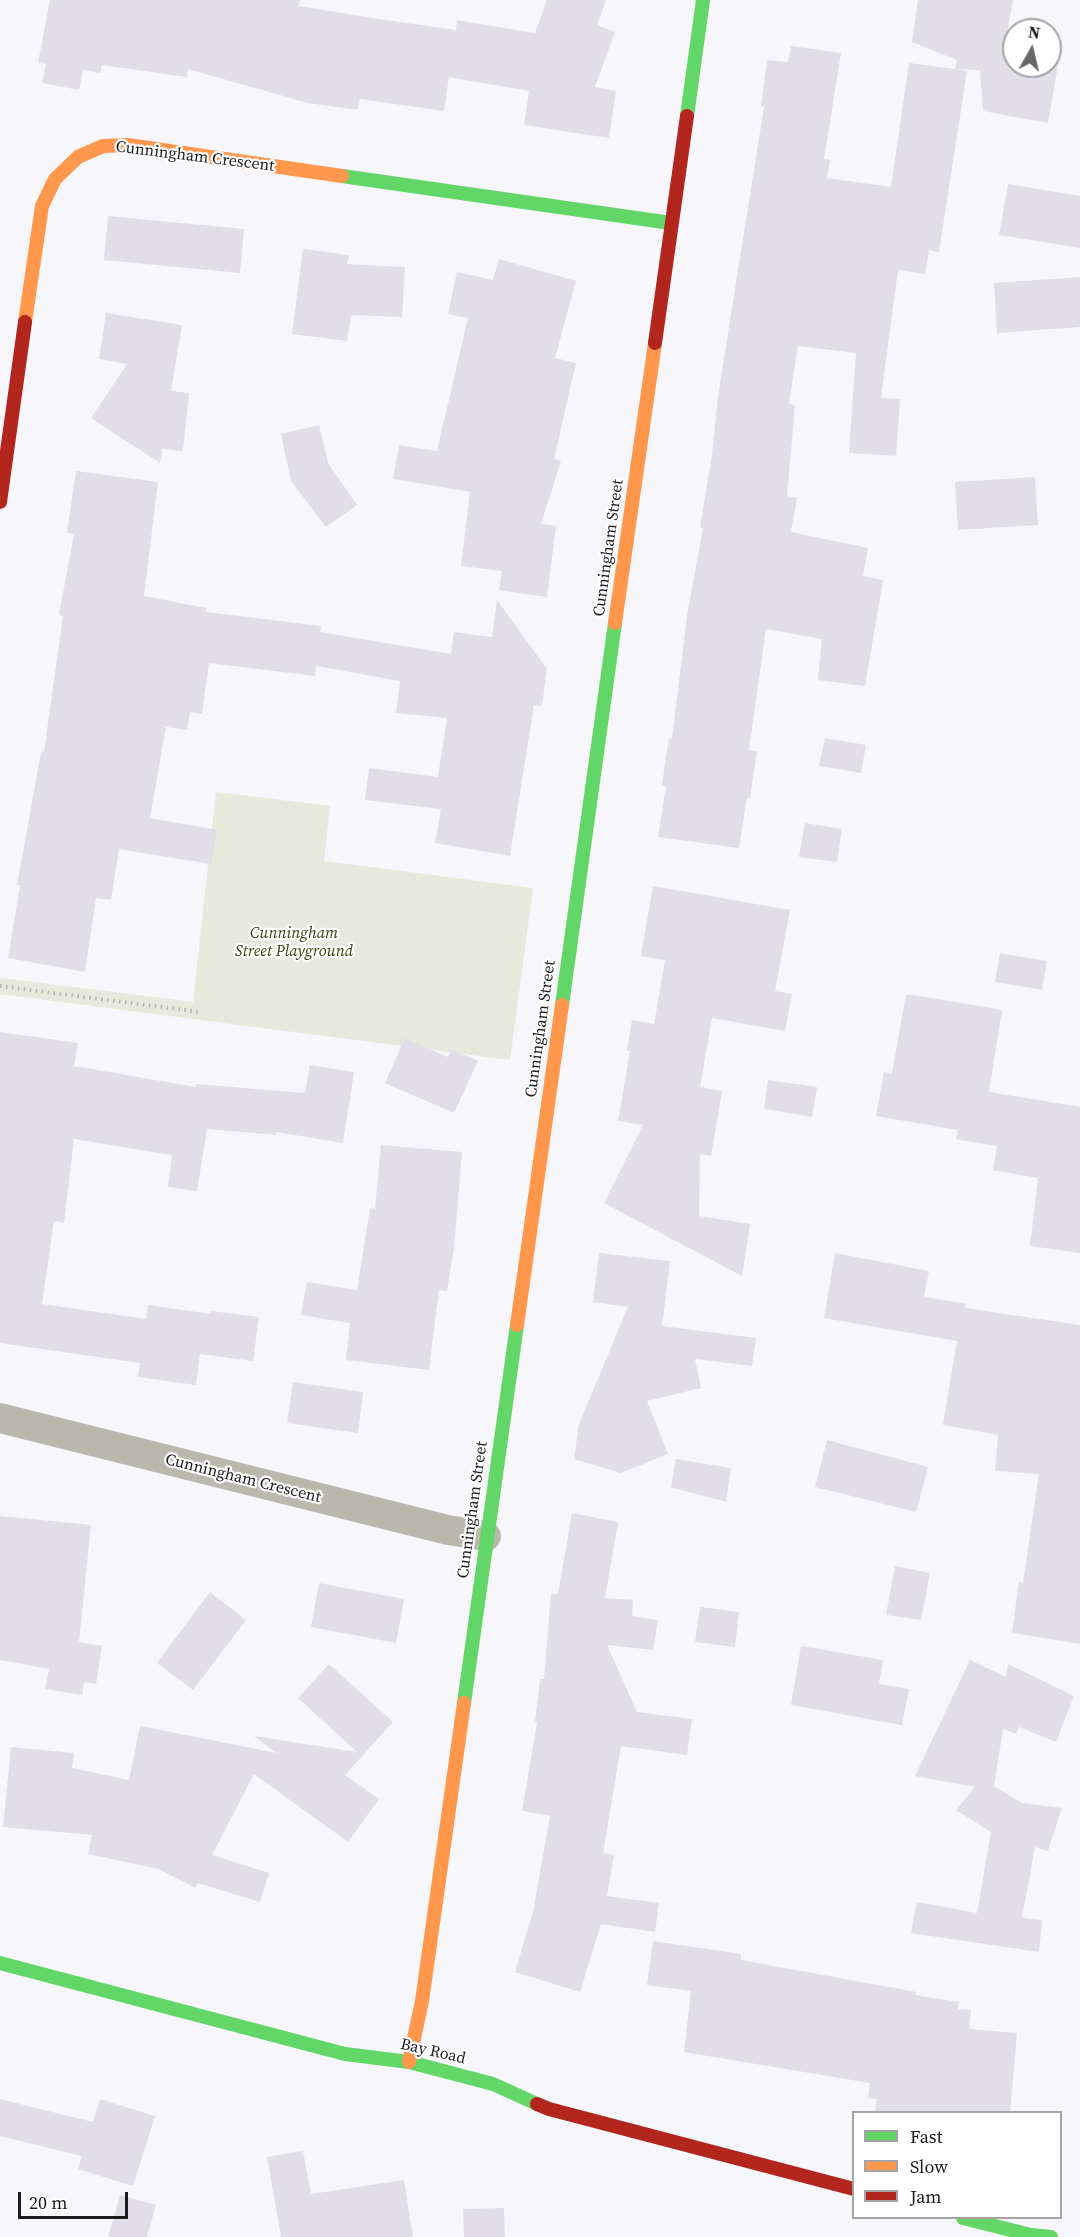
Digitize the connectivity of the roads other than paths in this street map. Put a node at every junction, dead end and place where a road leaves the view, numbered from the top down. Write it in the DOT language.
graph roads {
  1 [pos="702,0"];
  2 [pos="671,223"];
  3 [pos="0,502"];
  4 [pos="0,1418"];
  5 [pos="486,1536"];
  6 [pos="0,1963"];
  7 [pos="409,2062"];
  8 [pos="852,2188"];
  9 [pos="970,2219"];
  10 [pos="1051,2237"];
  1 -- 2 [label="street, Cunningham Street"];
  2 -- 3 [label="street, Cunningham Crescent"];
  2 -- 5 [label="street, Cunningham Street"];
  4 -- 5 [label="street, Cunningham Crescent"];
  5 -- 7 [label="street, Cunningham Street"];
  6 -- 7 [label="street, Bay Road"];
  7 -- 8 [label="street, Bay Road"];
  9 -- 10 [label="street"];
}
